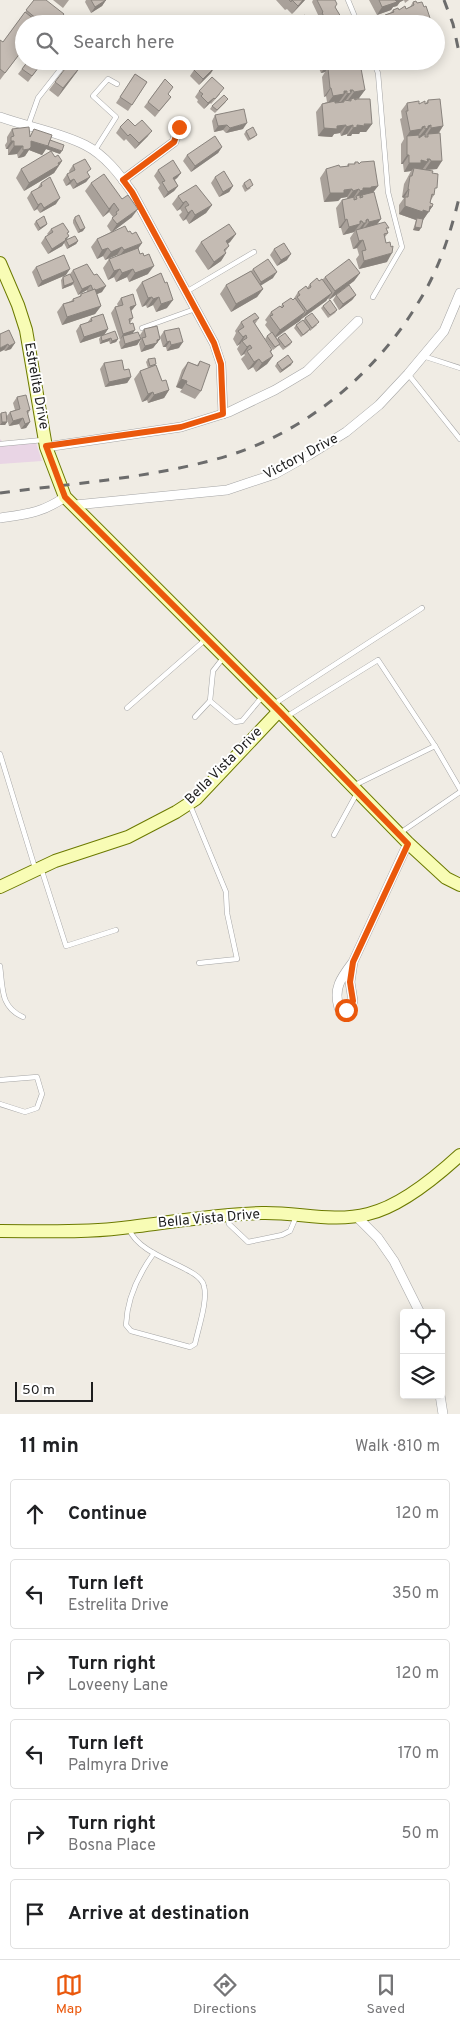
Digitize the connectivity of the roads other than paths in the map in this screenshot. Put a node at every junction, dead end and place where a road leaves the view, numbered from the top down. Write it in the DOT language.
graph roads {
  1 [pos="348,0"];
  2 [pos="354,15"];
  3 [pos="60,70"];
  4 [pos="377,70"];
  5 [pos="117,84"];
  6 [pos="0,117"];
  7 [pos="27,127"];
  8 [pos="179,127"];
  9 [pos="94,152"];
  10 [pos="123,180"];
  11 [pos="254,252"];
  12 [pos="0,263"];
  13 [pos="186,292"];
  14 [pos="460,293"];
  15 [pos="373,298"];
  16 [pos="196,309"];
  17 [pos="358,321"];
  18 [pos="142,328"];
  19 [pos="423,356"];
  20 [pos="460,368"];
  21 [pos="408,374"];
  22 [pos="223,414"];
  23 [pos="460,439"];
  24 [pos="46,443"];
  25 [pos="0,444"];
  26 [pos="70,501"];
  27 [pos="0,518"];
  28 [pos="422,608"];
  29 [pos="206,639"];
  30 [pos="224,657"];
  31 [pos="263,695"];
  32 [pos="210,701"];
  33 [pos="126,708"];
  34 [pos="279,711"];
  35 [pos="195,717"];
  36 [pos="435,746"];
  37 [pos="0,754"];
  38 [pos="355,789"];
  39 [pos="460,791"];
  40 [pos="189,803"];
  41 [pos="398,834"];
  42 [pos="334,836"];
  43 [pos="408,844"];
  44 [pos="38,868"];
  45 [pos="460,885"];
  46 [pos="0,887"];
  47 [pos="116,930"];
  48 [pos="353,962"];
  49 [pos="199,963"];
  50 [pos="0,966"];
  51 [pos="23,1017"];
  52 [pos="0,1080"];
  53 [pos="0,1104"];
  54 [pos="460,1155"];
  55 [pos="226,1215"];
  56 [pos="296,1216"];
  57 [pos="356,1216"];
  58 [pos="128,1228"];
  59 [pos="0,1231"];
  60 [pos="154,1253"];
  61 [pos="418,1309"];
  62 [pos="441,1399"];
  63 [pos="443,1414"];
  1 -- 2 [label="lane"];
  3 -- 7 [label="lane"];
  4 -- 15 [label="lane"];
  5 -- 9 [label="lane"];
  6 -- 7 [label="street"];
  7 -- 9 [label="street"];
  8 -- 10 [label="street"];
  9 -- 10 [label="street"];
  10 -- 13 [label="street"];
  11 -- 13 [label="lane"];
  12 -- 24 [label="street, Estrelita Drive"];
  13 -- 16 [label="street"];
  14 -- 19 [label="street, Victory Drive"];
  16 -- 18 [label="lane"];
  16 -- 22 [label="street"];
  17 -- 22 [label="street"];
  19 -- 20 [label="lane"];
  19 -- 21 [label="street, Victory Drive"];
  21 -- 23 [label="lane"];
  21 -- 26 [label="street, Victory Drive"];
  22 -- 24 [label="street"];
  24 -- 25 [label="lane"];
  24 -- 26 [label="street, Estrelita Drive"];
  26 -- 27 [label="street"];
  26 -- 29 [label="street, Estrelita Drive"];
  28 -- 34 [label="lane"];
  29 -- 30 [label="street, Estrelita Drive"];
  29 -- 33 [label="lane"];
  30 -- 31 [label="street, Estrelita Drive"];
  30 -- 32 [label="lane"];
  31 -- 32 [label="lane"];
  31 -- 34 [label="street, Estrelita Drive"];
  32 -- 35 [label="lane"];
  34 -- 36 [label="lane"];
  34 -- 38 [label="street, Estrelita Drive"];
  34 -- 40 [label="street, Bella Vista Drive"];
  36 -- 38 [label="lane"];
  36 -- 39 [label="lane"];
  37 -- 44 [label="lane"];
  38 -- 41 [label="street, Estrelita Drive"];
  38 -- 42 [label="lane"];
  39 -- 41 [label="lane"];
  40 -- 44 [label="street, Bella Vista Drive"];
  40 -- 49 [label="lane"];
  41 -- 43 [label="street, Estrelita Drive"];
  43 -- 45 [label="street, Estrelita Drive"];
  43 -- 48 [label="street"];
  44 -- 46 [label="street, Bella Vista Drive"];
  44 -- 47 [label="lane"];
  50 -- 51 [label="lane"];
  52 -- 53 [label="lane"];
  54 -- 57 [label="street, Bella Vista Drive"];
  55 -- 56 [label="street, Bella Vista Drive"];
  55 -- 56 [label="lane"];
  55 -- 58 [label="street, Bella Vista Drive"];
  56 -- 57 [label="street, Bella Vista Drive"];
  57 -- 61 [label="street"];
  58 -- 59 [label="street, Bella Vista Drive"];
  58 -- 60 [label="lane"];
  60 -- 60 [label="lane"];
  62 -- 63 [label="street"];
}
